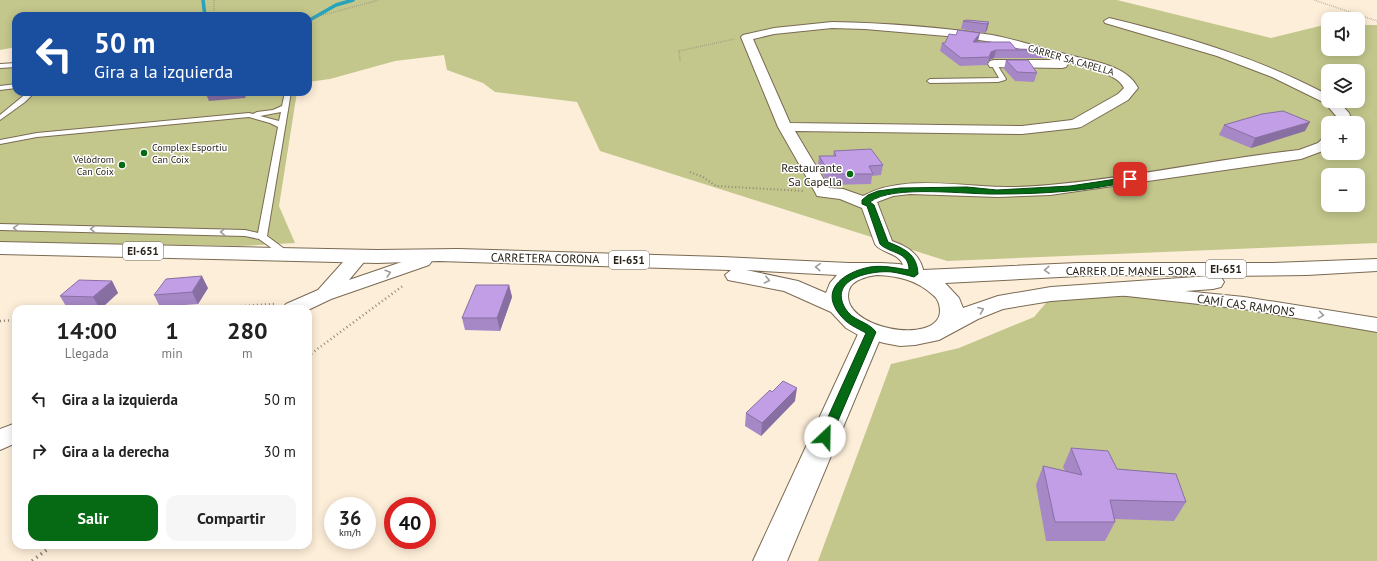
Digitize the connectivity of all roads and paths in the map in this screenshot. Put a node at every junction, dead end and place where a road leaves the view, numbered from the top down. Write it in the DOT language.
graph roads {
  1 [pos="214,0"];
  2 [pos="379,0"];
  3 [pos="1314,0"];
  4 [pos="214,12"];
  5 [pos="312,19"];
  6 [pos="1110,21"];
  7 [pos="1377,21"];
  8 [pos="747,36"];
  9 [pos="680,61"];
  10 [pos="994,64"];
  11 [pos="1086,64"];
  12 [pos="12,65"];
  13 [pos="0,66"];
  14 [pos="930,81"];
  15 [pos="12,86"];
  16 [pos="0,88"];
  17 [pos="28,96"];
  18 [pos="287,96"];
  19 [pos="1321,96"];
  20 [pos="286,107"];
  21 [pos="1336,108"];
  22 [pos="249,115"];
  23 [pos="1344,116"];
  24 [pos="0,118"];
  25 [pos="282,126"];
  26 [pos="785,127"];
  27 [pos="0,142"];
  28 [pos="1321,147"];
  29 [pos="690,172"];
  30 [pos="823,192"];
  31 [pos="864,202"];
  32 [pos="0,227"];
  33 [pos="262,237"];
  34 [pos="0,248"];
  35 [pos="287,254"];
  36 [pos="372,256"];
  37 [pos="429,262"];
  38 [pos="1371,266"];
  39 [pos="870,270"];
  40 [pos="917,276"];
  41 [pos="362,281"];
  42 [pos="1115,290"];
  43 [pos="308,302"];
  44 [pos="260,305"];
  45 [pos="839,307"];
  46 [pos="12,320"];
  47 [pos="0,321"];
  48 [pos="1377,325"];
  49 [pos="945,326"];
  50 [pos="871,332"];
  51 [pos="312,353"];
  52 [pos="12,434"];
  53 [pos="0,440"];
  54 [pos="48,549"];
  55 [pos="32,561"];
  56 [pos="770,561"];
  1 -- 4 [label="path"];
  2 -- 5 [label="path"];
  3 -- 7 [label="path"];
  6 -- 19 [label="street"];
  8 -- 9 [label="path"];
  8 -- 11 [label="street, CARRER SA CAPELLA"];
  8 -- 26 [label="street"];
  10 -- 11 [label="street"];
  10 -- 14 [label="lane"];
  11 -- 26 [label="street, CARRER SA CAPELLA"];
  12 -- 13 [label="lane"];
  15 -- 16 [label="lane"];
  17 -- 24 [label="lane"];
  18 -- 20 [label="lane"];
  20 -- 22 [label="lane"];
  20 -- 25 [label="lane"];
  21 -- 23 [label="street"];
  22 -- 25 [label="lane"];
  22 -- 27 [label="lane"];
  25 -- 33 [label="lane"];
  26 -- 30 [label="street"];
  28 -- 31 [label="street"];
  29 -- 30 [label="path"];
  30 -- 31 [label="street"];
  31 -- 40 [label="street"];
  33 -- 32 [label="lane, one-way"];
  33 -- 35 [label="lane"];
  34 -- 35 [label="main road, CARRETERA CORONA / EI-651"];
  35 -- 36 [label="main road, CARRETERA CORONA / EI-651"];
  36 -- 37 [label="main road, CARRETERA CORONA / EI-651"];
  39 -- 36 [label="main road, CARRETERA CORONA / EI-651, one-way"];
  36 -- 41 [label="street"];
  36 -- 43 [label="street"];
  41 -- 37 [label="street, one-way"];
  37 -- 45 [label="main road, CARRETERA CORONA / EI-651, one-way"];
  37 -- 51 [label="path"];
  38 -- 40 [label="main road, CARRER DE MANEL SORA / EI-651, one-way"];
  38 -- 42 [label="main road, CARRER DE MANEL SORA / EI-651"];
  39 -- 40 [label="main road, EI-651"];
  39 -- 45 [label="main road, EI-651"];
  40 -- 49 [label="main road, EI-651"];
  41 -- 43 [label="street"];
  42 -- 48 [label="street, CAMÍ CAS RAMONS, one-way"];
  49 -- 42 [label="main road, CARRER DE MANEL SORA / EI-651, one-way"];
  43 -- 44 [label="path"];
  45 -- 50 [label="main road, EI-651"];
  46 -- 47 [label="path"];
  49 -- 50 [label="main road, EI-651"];
  50 -- 56 [label="main road"];
  52 -- 53 [label="street"];
  54 -- 55 [label="path"];
}
